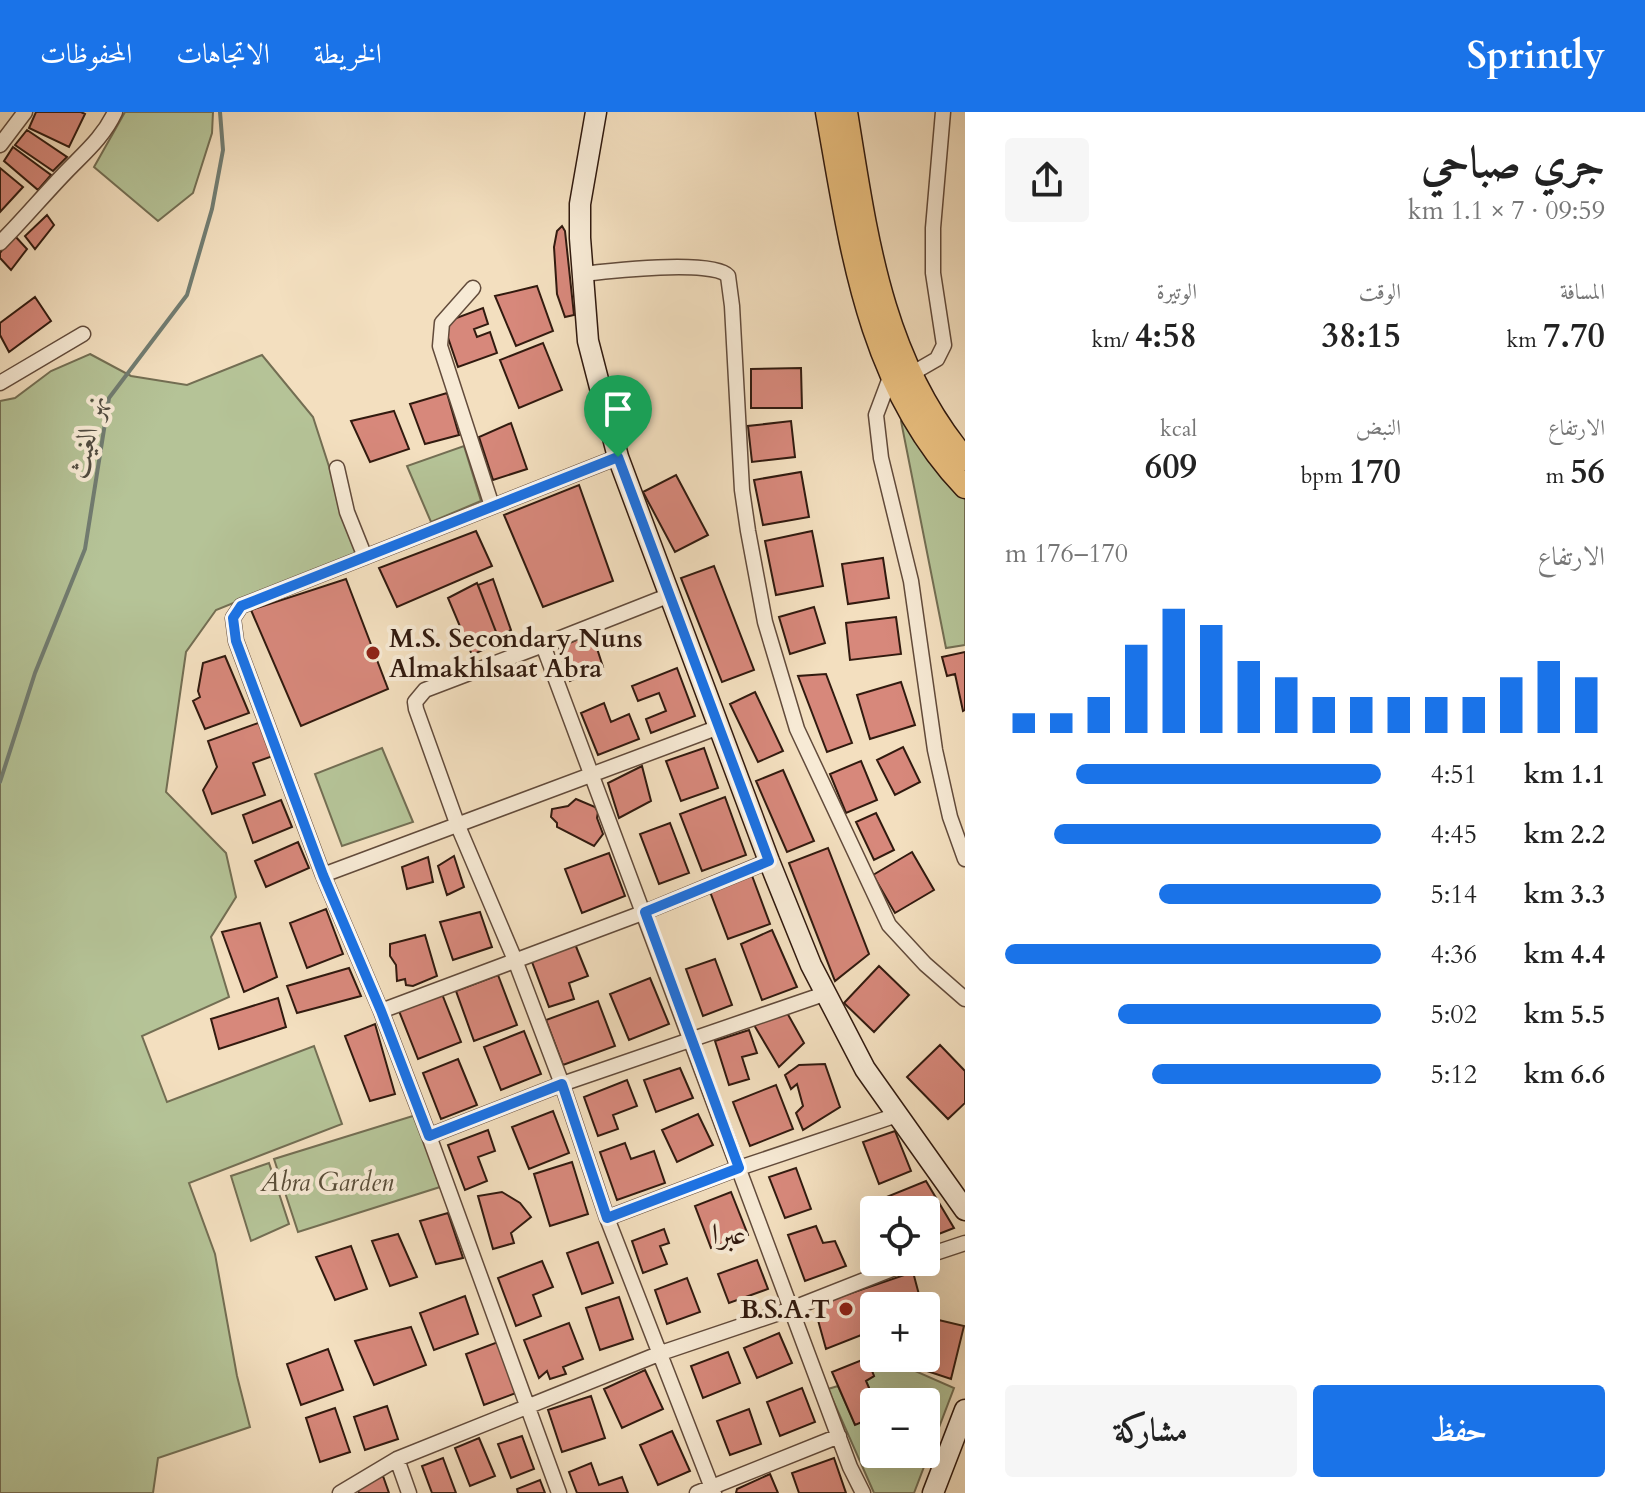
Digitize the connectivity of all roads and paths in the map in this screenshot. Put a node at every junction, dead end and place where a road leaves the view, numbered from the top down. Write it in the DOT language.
graph roads {
  1 [pos="25,112"];
  2 [pos="115,112"];
  3 [pos="596,112"];
  4 [pos="827,112"];
  5 [pos="846,112"];
  6 [pos="943,112"];
  7 [pos="0,145"];
  8 [pos="0,243"];
  9 [pos="584,274"];
  10 [pos="473,288"];
  11 [pos="83,334"];
  12 [pos="901,374"];
  13 [pos="0,383"];
  14 [pos="618,457"];
  15 [pos="965,459"];
  16 [pos="337,468"];
  17 [pos="965,487"];
  18 [pos="492,506"];
  19 [pos="365,557"];
  20 [pos="670,595"];
  21 [pos="543,645"];
  22 [pos="719,727"];
  23 [pos="592,775"];
  24 [pos="458,826"];
  25 [pos="965,859"];
  26 [pos="769,861"];
  27 [pos="323,875"];
  28 [pos="645,912"];
  29 [pos="515,960"];
  30 [pos="824,994"];
  31 [pos="965,999"];
  32 [pos="381,1011"];
  33 [pos="690,1040"];
  34 [pos="562,1084"];
  35 [pos="897,1115"];
  36 [pos="429,1136"];
  37 [pos="739,1168"];
  38 [pos="965,1210"];
  39 [pos="607,1218"];
  40 [pos="965,1243"];
  41 [pos="940,1251"];
  42 [pos="875,1276"];
  43 [pos="791,1309"];
  44 [pos="661,1353"];
  45 [pos="528,1408"];
  46 [pos="965,1410"];
  47 [pos="839,1436"];
  48 [pos="397,1459"];
  49 [pos="713,1490"];
  50 [pos="340,1493"];
  51 [pos="409,1493"];
  52 [pos="559,1493"];
  53 [pos="697,1493"];
  54 [pos="863,1493"];
  55 [pos="933,1493"];
  1 -- 7 [label="street"];
  2 -- 8 [label="street"];
  3 -- 9 [label="main road"];
  4 -- 12 [label="main road"];
  5 -- 12 [label="main road"];
  6 -- 12 [label="street"];
  9 -- 14 [label="main road"];
  9 -- 31 [label="street"];
  10 -- 18 [label="street"];
  11 -- 13 [label="street"];
  12 -- 15 [label="main road"];
  12 -- 17 [label="main road"];
  12 -- 25 [label="street"];
  14 -- 18 [label="street"];
  14 -- 20 [label="main road"];
  16 -- 19 [label="street"];
  18 -- 19 [label="street"];
  19 -- 27 [label="street"];
  20 -- 21 [label="street"];
  20 -- 22 [label="main road"];
  21 -- 23 [label="street"];
  21 -- 24 [label="street"];
  22 -- 23 [label="street"];
  22 -- 26 [label="main road"];
  23 -- 24 [label="street"];
  23 -- 28 [label="street"];
  24 -- 27 [label="street"];
  24 -- 29 [label="street"];
  26 -- 28 [label="street"];
  26 -- 30 [label="main road"];
  27 -- 32 [label="street"];
  28 -- 29 [label="street"];
  28 -- 33 [label="street"];
  29 -- 32 [label="street"];
  29 -- 34 [label="street"];
  30 -- 33 [label="street"];
  30 -- 35 [label="main road"];
  32 -- 36 [label="street"];
  33 -- 34 [label="street"];
  33 -- 37 [label="street"];
  34 -- 36 [label="street"];
  34 -- 39 [label="street"];
  35 -- 37 [label="street"];
  35 -- 38 [label="main road"];
  36 -- 45 [label="street"];
  37 -- 39 [label="street"];
  37 -- 43 [label="street"];
  39 -- 44 [label="street"];
  40 -- 41 [label="street"];
  42 -- 43 [label="street"];
  43 -- 44 [label="street"];
  43 -- 47 [label="street"];
  44 -- 45 [label="street"];
  44 -- 49 [label="street"];
  45 -- 48 [label="street"];
  45 -- 52 [label="street"];
  46 -- 55 [label="main road"];
  47 -- 49 [label="street"];
  47 -- 54 [label="street"];
  48 -- 50 [label="street"];
  48 -- 51 [label="street"];
  49 -- 53 [label="street"];
}
